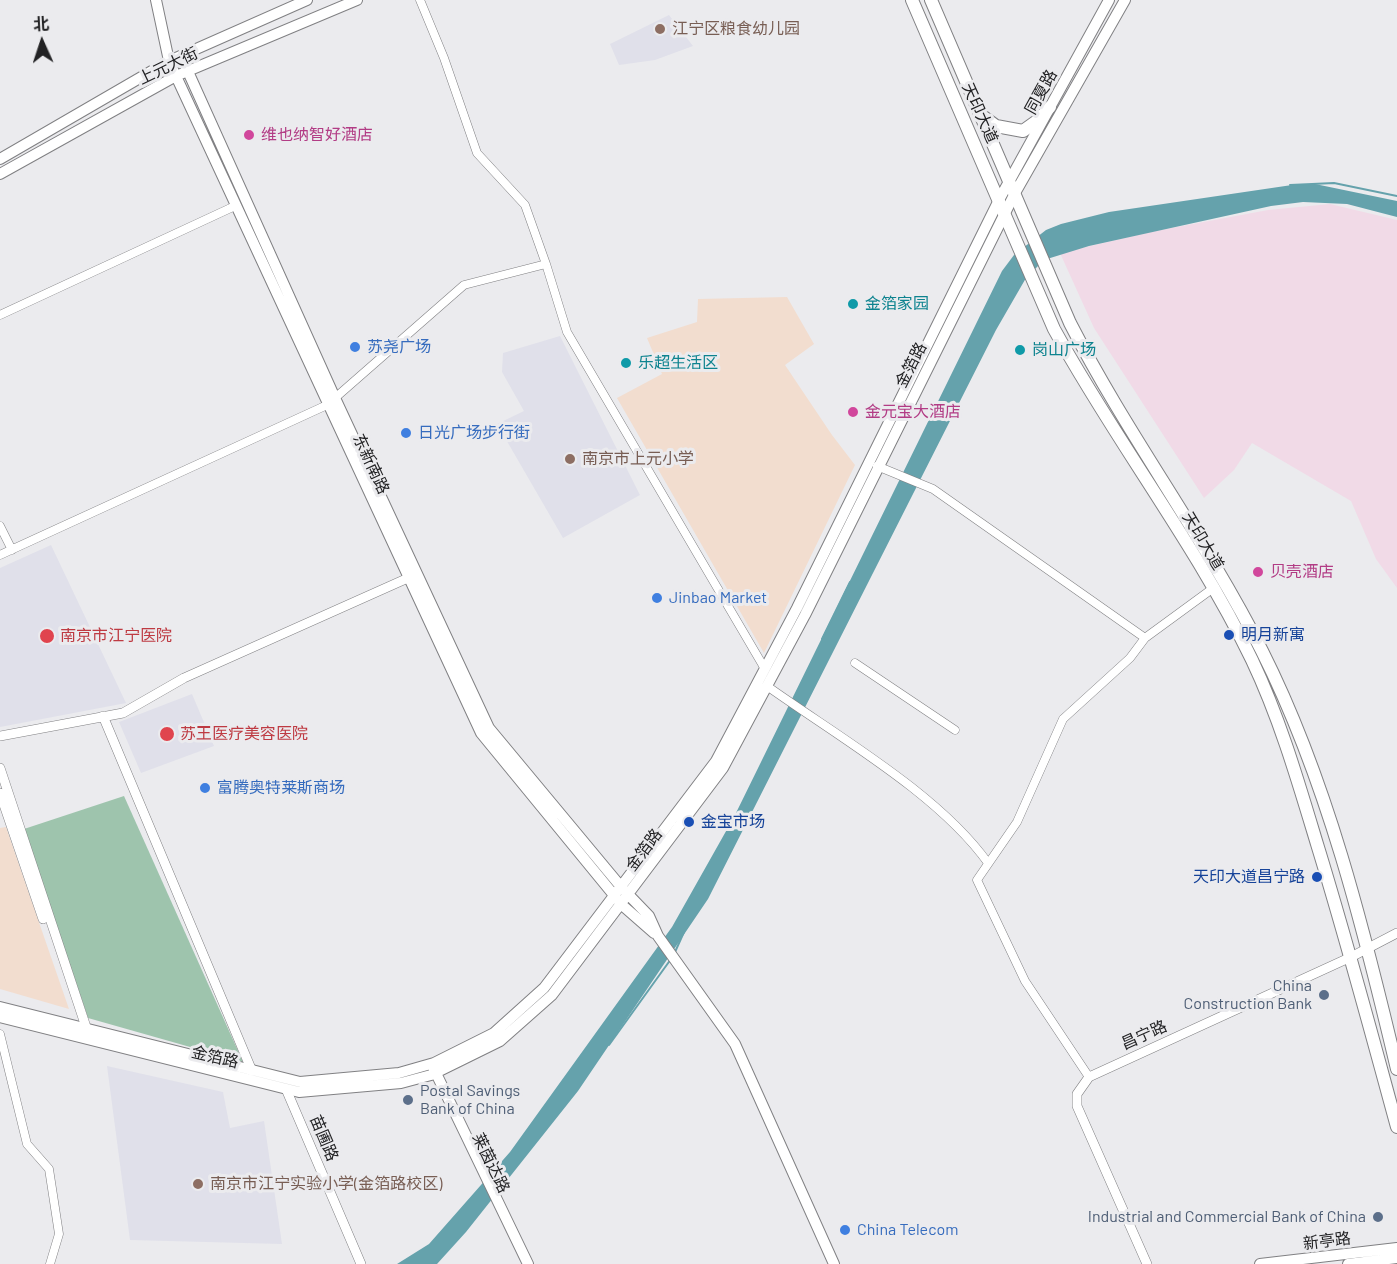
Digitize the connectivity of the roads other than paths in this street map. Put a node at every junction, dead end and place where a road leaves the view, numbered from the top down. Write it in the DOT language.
graph roads {
  1 [pos="156,0"];
  2 [pos="307,0"];
  3 [pos="357,0"];
  4 [pos="420,0"];
  5 [pos="912,0"];
  6 [pos="931,0"];
  7 [pos="1109,0"];
  8 [pos="1125,0"];
  9 [pos="181,56"];
  10 [pos="170,61"];
  11 [pos="188,71"];
  12 [pos="176,76"];
  13 [pos="1050,107"];
  14 [pos="981,114"];
  15 [pos="0,159"];
  16 [pos="0,174"];
  17 [pos="1010,180"];
  18 [pos="1015,193"];
  19 [pos="1000,198"];
  20 [pos="235,206"];
  21 [pos="1005,212"];
  22 [pos="546,264"];
  23 [pos="0,315"];
  24 [pos="331,402"];
  25 [pos="877,466"];
  26 [pos="0,525"];
  27 [pos="12,550"];
  28 [pos="0,555"];
  29 [pos="408,578"];
  30 [pos="1212,589"];
  31 [pos="1145,638"];
  32 [pos="855,663"];
  33 [pos="765,669"];
  34 [pos="767,686"];
  35 [pos="103,717"];
  36 [pos="955,730"];
  37 [pos="0,736"];
  38 [pos="0,768"];
  39 [pos="0,793"];
  40 [pos="988,863"];
  41 [pos="621,892"];
  42 [pos="622,905"];
  43 [pos="1397,933"];
  44 [pos="658,936"];
  45 [pos="1368,947"];
  46 [pos="1352,957"];
  47 [pos="0,1007"];
  48 [pos="0,1017"];
  49 [pos="0,1034"];
  50 [pos="86,1035"];
  51 [pos="1397,1069"];
  52 [pos="252,1071"];
  53 [pos="433,1071"];
  54 [pos="1089,1077"];
  55 [pos="286,1089"];
  56 [pos="1397,1127"];
  57 [pos="504,1218"];
  58 [pos="1397,1248"];
  59 [pos="1397,1258"];
  60 [pos="50,1262"];
  61 [pos="361,1264"];
  62 [pos="523,1264"];
  63 [pos="528,1264"];
  64 [pos="834,1264"];
  65 [pos="1147,1264"];
  66 [pos="1260,1264"];
  67 [pos="1348,1264"];
  1 -- 10 [label="main road, 东新南路"];
  2 -- 9 [label="main road, 上元大街"];
  3 -- 11 [label="main road, 上元大街"];
  4 -- 22 [label="street"];
  5 -- 19 [label="main road, 天印大道"];
  6 -- 14 [label="main road, 天印大道"];
  7 -- 13 [label="main road, 同夏路"];
  8 -- 18 [label="main road, 同夏路"];
  9 -- 10 [label="main road, 上元大街"];
  9 -- 11 [label="main road, 东新南路"];
  10 -- 12 [label="main road, 东新南路"];
  10 -- 15 [label="main road, 上元大街"];
  11 -- 12 [label="main road, 上元大街"];
  11 -- 24 [label="main road, 东新南路"];
  12 -- 16 [label="main road, 上元大街"];
  12 -- 20 [label="main road, 东新南路"];
  13 -- 14 [label="main road"];
  13 -- 17 [label="main road, 同夏路"];
  14 -- 17 [label="main road, 天印大道"];
  17 -- 18 [label="main road, 天印大道"];
  17 -- 19 [label="main road, 同夏路"];
  18 -- 21 [label="main road, 金箔路"];
  18 -- 45 [label="main road, 天印大道"];
  19 -- 21 [label="main road, 天印大道"];
  19 -- 33 [label="main road, 金箔路"];
  20 -- 23 [label="street"];
  20 -- 24 [label="main road, 东新南路"];
  21 -- 25 [label="main road, 金箔路"];
  21 -- 30 [label="main road, 天印大道"];
  22 -- 24 [label="street"];
  22 -- 33 [label="street"];
  24 -- 27 [label="street"];
  24 -- 29 [label="main road, 东新南路"];
  24 -- 41 [label="main road, 东新南路"];
  25 -- 31 [label="street"];
  25 -- 34 [label="main road, 金箔路"];
  26 -- 27 [label="street"];
  27 -- 28 [label="street"];
  29 -- 35 [label="street"];
  29 -- 41 [label="main road, 东新南路"];
  30 -- 31 [label="street"];
  30 -- 46 [label="main road, 天印大道"];
  31 -- 40 [label="street"];
  32 -- 36 [label="street"];
  33 -- 41 [label="main road, 金箔路"];
  34 -- 40 [label="street"];
  34 -- 41 [label="main road, 金箔路"];
  35 -- 37 [label="street"];
  35 -- 52 [label="street"];
  38 -- 50 [label="street"];
  39 -- 50 [label="street"];
  40 -- 54 [label="street"];
  41 -- 42 [label="main road, 金箔路"];
  41 -- 44 [label="main road"];
  41 -- 53 [label="main road, 金箔路"];
  42 -- 44 [label="main road"];
  42 -- 53 [label="main road, 金箔路"];
  43 -- 45 [label="street, 昌宁路"];
  44 -- 64 [label="main road"];
  45 -- 46 [label="street, 昌宁路"];
  45 -- 51 [label="main road, 天印大道"];
  46 -- 54 [label="street, 昌宁路"];
  46 -- 56 [label="main road, 天印大道"];
  47 -- 50 [label="main road, 金箔路"];
  48 -- 50 [label="main road, 金箔路"];
  49 -- 60 [label="street"];
  50 -- 52 [label="main road, 金箔路"];
  50 -- 55 [label="main road, 金箔路"];
  52 -- 53 [label="main road, 金箔路"];
  53 -- 55 [label="main road, 金箔路"];
  53 -- 57 [label="main road"];
  54 -- 65 [label="street"];
  55 -- 61 [label="street, 苗圃路"];
  57 -- 62 [label="main road"];
  57 -- 63 [label="main road"];
  58 -- 66 [label="main road, 新亭路"];
  59 -- 67 [label="main road, 新亭路"];
}
